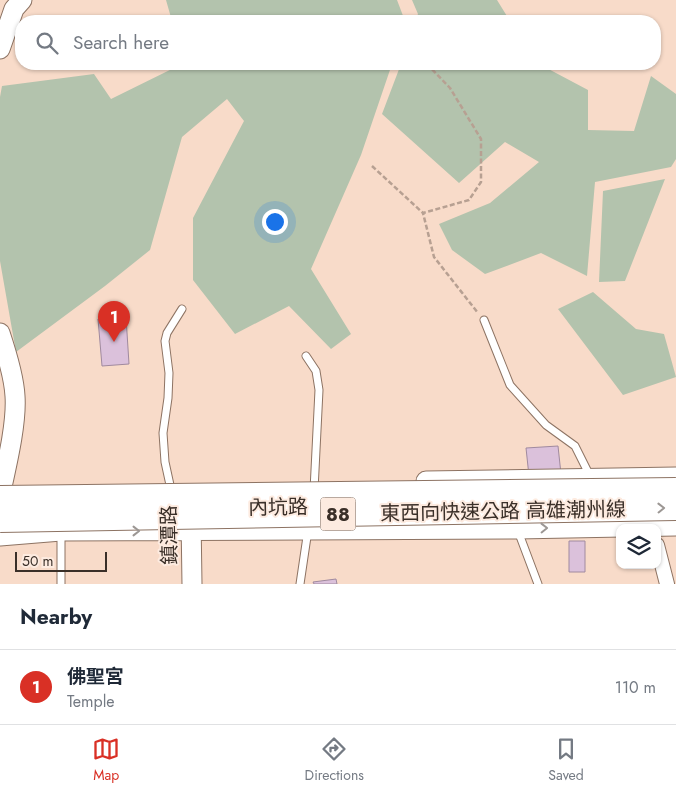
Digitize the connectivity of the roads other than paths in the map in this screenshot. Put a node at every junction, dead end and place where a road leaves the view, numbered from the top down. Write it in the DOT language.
graph roads {
  1 [pos="22,0"];
  2 [pos="0,50"];
  3 [pos="182,309"];
  4 [pos="484,320"];
  5 [pos="0,333"];
  6 [pos="306,356"];
  7 [pos="676,472"];
  8 [pos="676,477"];
  9 [pos="591,478"];
  10 [pos="651,478"];
  11 [pos="170,485"];
  12 [pos="191,485"];
  13 [pos="676,490"];
  14 [pos="313,492"];
  15 [pos="0,495"];
  16 [pos="676,508"];
  17 [pos="0,520"];
  18 [pos="310,520"];
  19 [pos="676,526"];
  20 [pos="661,527"];
  21 [pos="616,528"];
  22 [pos="517,529"];
  23 [pos="61,531"];
  24 [pos="191,531"];
  25 [pos="0,536"];
  26 [pos="661,560"];
  27 [pos="61,584"];
  28 [pos="192,584"];
  29 [pos="300,584"];
  30 [pos="538,584"];
  31 [pos="667,584"];
  1 -- 2 [label="main road"];
  3 -- 11 [label="lane"];
  4 -- 9 [label="lane"];
  5 -- 15 [label="main road"];
  6 -- 14 [label="lane"];
  7 -- 10 [label="main road, 內坑路"];
  8 -- 10 [label="main road, 內坑路"];
  9 -- 10 [label="main road, 內坑路"];
  9 -- 14 [label="main road, 內坑路"];
  11 -- 12 [label="main road, 內坑路"];
  11 -- 15 [label="main road, 內坑路"];
  12 -- 14 [label="main road, 內坑路"];
  12 -- 24 [label="main road, 鎮潭路"];
  13 -- 15 [label="highway, 東西向快速公路 高雄潮州線 / 88, bridge"];
  17 -- 16 [label="highway, 東西向快速公路 高雄潮州線 / 88, one-way, bridge"];
  18 -- 22 [label="main road, 內坑路"];
  18 -- 24 [label="main road, 內坑路"];
  18 -- 29 [label="lane"];
  19 -- 20 [label="main road, 內坑路"];
  22 -- 21 [label="main road, 內坑路, one-way"];
  22 -- 30 [label="lane"];
  23 -- 24 [label="main road, 內坑路, one-way"];
  23 -- 25 [label="main road, 內坑路"];
  23 -- 27 [label="lane"];
  24 -- 28 [label="main road, 鎮潭路"];
  26 -- 31 [label="street"];
}
